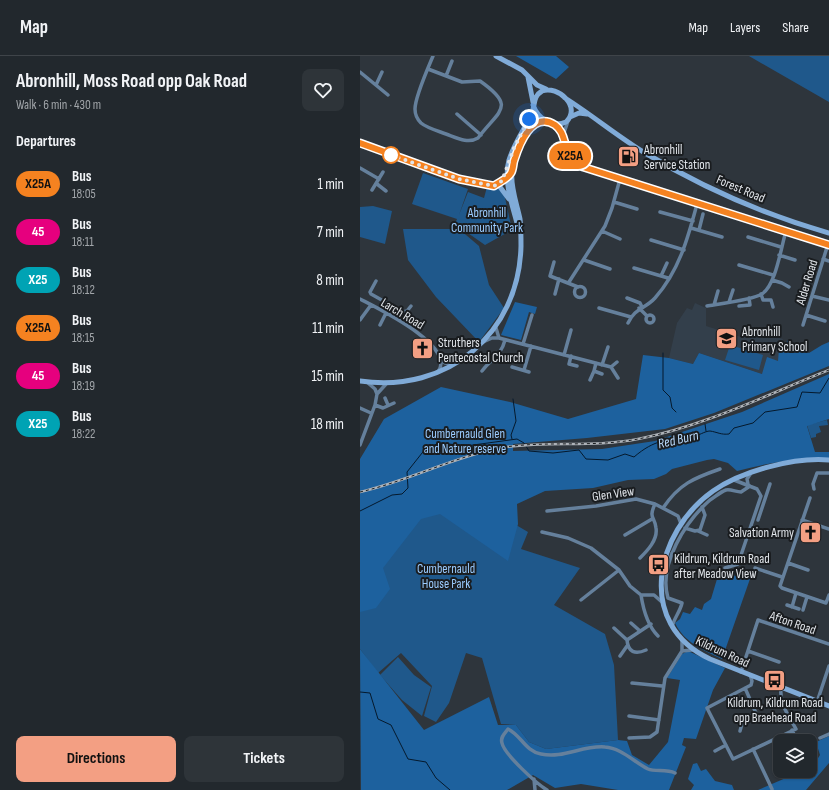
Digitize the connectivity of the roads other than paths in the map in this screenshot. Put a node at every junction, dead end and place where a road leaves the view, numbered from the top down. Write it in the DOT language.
graph roads {
  1 [pos="432,56"];
  2 [pos="496,56"];
  3 [pos="452,61"];
  4 [pos="428,69"];
  5 [pos="360,72"];
  6 [pos="382,72"];
  7 [pos="526,74"];
  8 [pos="446,76"];
  9 [pos="376,85"];
  10 [pos="547,89"];
  11 [pos="388,95"];
  12 [pos="565,98"];
  13 [pos="533,105"];
  14 [pos="457,114"];
  15 [pos="588,114"];
  16 [pos="569,119"];
  17 [pos="550,122"];
  18 [pos="481,135"];
  19 [pos="563,137"];
  20 [pos="360,144"];
  21 [pos="508,166"];
  22 [pos="360,168"];
  23 [pos="383,172"];
  24 [pos="512,173"];
  25 [pos="508,177"];
  26 [pos="378,179"];
  27 [pos="620,179"];
  28 [pos="502,181"];
  29 [pos="377,184"];
  30 [pos="497,187"];
  31 [pos="372,190"];
  32 [pos="386,191"];
  33 [pos="510,193"];
  34 [pos="515,198"];
  35 [pos="614,202"];
  36 [pos="698,204"];
  37 [pos="637,209"];
  38 [pos="513,211"];
  39 [pos="660,212"];
  40 [pos="704,214"];
  41 [pos="693,221"];
  42 [pos="691,228"];
  43 [pos="699,230"];
  44 [pos="602,231"];
  45 [pos="786,231"];
  46 [pos="829,233"];
  47 [pos="722,237"];
  48 [pos="748,237"];
  49 [pos="620,239"];
  50 [pos="521,240"];
  51 [pos="651,240"];
  52 [pos="828,244"];
  53 [pos="781,247"];
  54 [pos="684,250"];
  55 [pos="779,255"];
  56 [pos="823,259"];
  57 [pos="584,260"];
  58 [pos="795,260"];
  59 [pos="829,261"];
  60 [pos="554,262"];
  61 [pos="667,263"];
  62 [pos="739,266"];
  63 [pos="634,268"];
  64 [pos="610,269"];
  65 [pos="773,275"];
  66 [pos="661,276"];
  67 [pos="668,278"];
  68 [pos="559,279"];
  69 [pos="772,280"];
  70 [pos="376,281"];
  71 [pos="568,282"];
  72 [pos="578,287"];
  73 [pos="789,287"];
  74 [pos="733,290"];
  75 [pos="718,291"];
  76 [pos="555,294"];
  77 [pos="761,294"];
  78 [pos="812,296"];
  79 [pos="360,298"];
  80 [pos="627,298"];
  81 [pos="749,298"];
  82 [pos="829,300"];
  83 [pos="729,302"];
  84 [pos="371,305"];
  85 [pos="390,305"];
  86 [pos="714,305"];
  87 [pos="750,305"];
  88 [pos="411,306"];
  89 [pos="707,306"];
  90 [pos="739,306"];
  91 [pos="772,307"];
  92 [pos="599,308"];
  93 [pos="641,308"];
  94 [pos="750,311"];
  95 [pos="386,314"];
  96 [pos="532,315"];
  97 [pos="806,315"];
  98 [pos="647,316"];
  99 [pos="630,317"];
  100 [pos="360,320"];
  101 [pos="825,321"];
  102 [pos="628,323"];
  103 [pos="380,325"];
  104 [pos="803,325"];
  105 [pos="496,328"];
  106 [pos="571,330"];
  107 [pos="500,338"];
  108 [pos="505,340"];
  109 [pos="483,342"];
  110 [pos="523,344"];
  111 [pos="531,346"];
  112 [pos="608,347"];
  113 [pos="564,355"];
  114 [pos="571,356"];
  115 [pos="439,357"];
  116 [pos="617,362"];
  117 [pos="596,363"];
  118 [pos="454,364"];
  119 [pos="602,365"];
  120 [pos="577,366"];
  121 [pos="512,367"];
  122 [pos="610,367"];
  123 [pos="524,370"];
  124 [pos="482,371"];
  125 [pos="594,371"];
  126 [pos="438,372"];
  127 [pos="529,372"];
  128 [pos="602,374"];
  129 [pos="618,378"];
  130 [pos="590,380"];
  131 [pos="360,381"];
  132 [pos="368,382"];
  133 [pos="387,383"];
  134 [pos="377,394"];
  135 [pos="385,398"];
  136 [pos="394,403"];
  137 [pos="375,405"];
  138 [pos="388,406"];
  139 [pos="360,408"];
  140 [pos="372,413"];
  141 [pos="360,445"];
  142 [pos="829,460"];
  143 [pos="720,469"];
  144 [pos="752,472"];
  145 [pos="829,473"];
  146 [pos="733,480"];
  147 [pos="770,484"];
  148 [pos="749,485"];
  149 [pos="814,489"];
  150 [pos="810,498"];
  151 [pos="656,504"];
  152 [pos="758,504"];
  153 [pos="763,506"];
  154 [pos="702,507"];
  155 [pos="663,508"];
  156 [pos="547,511"];
  157 [pos="688,515"];
  158 [pos="678,516"];
  159 [pos="652,519"];
  160 [pos="758,520"];
  161 [pos="802,520"];
  162 [pos="683,526"];
  163 [pos="829,529"];
  164 [pos="698,531"];
  165 [pos="542,532"];
  166 [pos="625,534"];
  167 [pos="706,535"];
  168 [pos="672,553"];
  169 [pos="640,558"];
  170 [pos="691,558"];
  171 [pos="802,562"];
  172 [pos="788,564"];
  173 [pos="765,566"];
  174 [pos="800,567"];
  175 [pos="725,568"];
  176 [pos="755,568"];
  177 [pos="619,570"];
  178 [pos="808,570"];
  179 [pos="763,571"];
  180 [pos="782,577"];
  181 [pos="661,588"];
  182 [pos="796,593"];
  183 [pos="641,595"];
  184 [pos="654,595"];
  185 [pos="829,595"];
  186 [pos="807,597"];
  187 [pos="581,600"];
  188 [pos="663,603"];
  189 [pos="666,614"];
  190 [pos="675,618"];
  191 [pos="631,623"];
  192 [pos="651,624"];
  193 [pos="614,628"];
  194 [pos="672,628"];
  195 [pos="640,631"];
  196 [pos="658,636"];
  197 [pos="627,640"];
  198 [pos="682,641"];
  199 [pos="829,644"];
  200 [pos="627,646"];
  201 [pos="646,650"];
  202 [pos="692,650"];
  203 [pos="682,651"];
  204 [pos="748,651"];
  205 [pos="620,656"];
  206 [pos="779,662"];
  207 [pos="829,666"];
  208 [pos="741,672"];
  209 [pos="750,675"];
  210 [pos="632,683"];
  211 [pos="662,686"];
  212 [pos="781,687"];
  213 [pos="745,688"];
  214 [pos="817,702"];
  215 [pos="829,706"];
  216 [pos="756,713"];
  217 [pos="628,716"];
  218 [pos="658,720"];
  219 [pos="759,720"];
  220 [pos="792,730"];
  221 [pos="740,732"];
  222 [pos="794,734"];
  223 [pos="829,734"];
  224 [pos="630,738"];
  225 [pos="820,738"];
  226 [pos="726,745"];
  227 [pos="754,749"];
  228 [pos="715,751"];
  229 [pos="675,773"];
  230 [pos="534,779"];
  231 [pos="772,789"];
  232 [pos="535,790"];
  233 [pos="547,790"];
  1 -- 4 [label="street"];
  2 -- 7 [label="street"];
  3 -- 8 [label="street"];
  4 -- 8 [label="street"];
  4 -- 18 [label="street"];
  5 -- 9 [label="street"];
  6 -- 9 [label="street"];
  7 -- 10 [label="street"];
  7 -- 13 [label="street"];
  8 -- 18 [label="street"];
  9 -- 11 [label="street"];
  10 -- 12 [label="street"];
  10 -- 13 [label="street"];
  12 -- 15 [label="street, Forest Road"];
  12 -- 16 [label="street"];
  13 -- 17 [label="street"];
  13 -- 21 [label="street"];
  14 -- 18 [label="street"];
  15 -- 16 [label="street"];
  15 -- 46 [label="street, Forest Road"];
  16 -- 17 [label="street"];
  16 -- 19 [label="street"];
  17 -- 19 [label="street"];
  17 -- 24 [label="street"];
  19 -- 27 [label="street"];
  20 -- 30 [label="street"];
  21 -- 25 [label="street"];
  21 -- 28 [label="street"];
  22 -- 26 [label="street"];
  23 -- 26 [label="street"];
  24 -- 25 [label="street"];
  24 -- 34 [label="street"];
  25 -- 28 [label="street"];
  25 -- 33 [label="street"];
  26 -- 29 [label="street"];
  27 -- 35 [label="street"];
  27 -- 36 [label="street"];
  28 -- 30 [label="street"];
  29 -- 31 [label="street"];
  29 -- 32 [label="street"];
  30 -- 33 [label="street"];
  30 -- 38 [label="street"];
  33 -- 34 [label="street"];
  33 -- 38 [label="street"];
  34 -- 50 [label="street"];
  35 -- 37 [label="street"];
  35 -- 44 [label="street"];
  36 -- 41 [label="street"];
  36 -- 45 [label="street"];
  38 -- 50 [label="street"];
  39 -- 41 [label="street"];
  40 -- 43 [label="street"];
  41 -- 42 [label="street"];
  42 -- 43 [label="street"];
  42 -- 54 [label="street"];
  43 -- 47 [label="street"];
  44 -- 49 [label="street"];
  44 -- 57 [label="street"];
  45 -- 52 [label="street"];
  45 -- 53 [label="street"];
  48 -- 53 [label="street"];
  50 -- 105 [label="street"];
  51 -- 54 [label="street"];
  52 -- 56 [label="street, Alder Road"];
  53 -- 55 [label="street"];
  54 -- 67 [label="street"];
  55 -- 58 [label="street"];
  55 -- 65 [label="street"];
  56 -- 59 [label="street"];
  56 -- 78 [label="street, Alder Road"];
  57 -- 64 [label="street"];
  57 -- 71 [label="street"];
  60 -- 68 [label="street"];
  61 -- 66 [label="street"];
  62 -- 65 [label="street"];
  63 -- 66 [label="street"];
  65 -- 69 [label="street"];
  66 -- 67 [label="street"];
  67 -- 93 [label="street"];
  68 -- 71 [label="street"];
  68 -- 76 [label="street"];
  69 -- 73 [label="street"];
  69 -- 77 [label="street"];
  70 -- 85 [label="street"];
  71 -- 72 [label="street"];
  74 -- 83 [label="street"];
  75 -- 86 [label="street"];
  77 -- 81 [label="street"];
  77 -- 91 [label="street"];
  78 -- 82 [label="street"];
  78 -- 97 [label="street, Alder Road"];
  79 -- 84 [label="street, Larch Road"];
  80 -- 93 [label="street"];
  81 -- 83 [label="street"];
  81 -- 87 [label="street"];
  83 -- 86 [label="street"];
  84 -- 95 [label="street, Larch Road"];
  84 -- 100 [label="street, Larch Road"];
  85 -- 88 [label="street"];
  85 -- 95 [label="street"];
  86 -- 89 [label="street"];
  87 -- 90 [label="street"];
  87 -- 94 [label="street"];
  92 -- 99 [label="street"];
  93 -- 98 [label="street"];
  93 -- 99 [label="street"];
  95 -- 103 [label="street"];
  95 -- 115 [label="street, Larch Road"];
  96 -- 110 [label="street"];
  97 -- 101 [label="street"];
  97 -- 104 [label="street, Alder Road"];
  99 -- 102 [label="street"];
  105 -- 107 [label="street"];
  105 -- 109 [label="street"];
  106 -- 113 [label="street"];
  107 -- 108 [label="street"];
  107 -- 109 [label="street"];
  108 -- 110 [label="street"];
  108 -- 124 [label="street"];
  109 -- 118 [label="street"];
  110 -- 111 [label="street"];
  111 -- 113 [label="street"];
  111 -- 123 [label="street"];
  112 -- 119 [label="street"];
  113 -- 114 [label="street"];
  114 -- 117 [label="street"];
  114 -- 120 [label="street"];
  115 -- 118 [label="street"];
  115 -- 126 [label="street"];
  116 -- 122 [label="street"];
  117 -- 119 [label="street"];
  117 -- 125 [label="street"];
  118 -- 126 [label="street"];
  119 -- 122 [label="street"];
  121 -- 123 [label="street"];
  122 -- 129 [label="street"];
  123 -- 127 [label="street"];
  125 -- 128 [label="street"];
  125 -- 130 [label="street"];
  126 -- 133 [label="street"];
  131 -- 132 [label="street"];
  132 -- 133 [label="street"];
  132 -- 134 [label="street"];
  133 -- 134 [label="street"];
  134 -- 137 [label="street"];
  135 -- 138 [label="street"];
  136 -- 138 [label="street"];
  137 -- 138 [label="street"];
  137 -- 140 [label="street"];
  139 -- 140 [label="street"];
  140 -- 141 [label="street"];
  142 -- 144 [label="street, Kildrum Road"];
  143 -- 155 [label="street"];
  144 -- 146 [label="street, Kildrum Road"];
  144 -- 148 [label="street"];
  145 -- 149 [label="street"];
  146 -- 148 [label="street"];
  146 -- 157 [label="street, Kildrum Road"];
  147 -- 153 [label="street"];
  148 -- 152 [label="street"];
  148 -- 154 [label="street"];
  150 -- 161 [label="street"];
  151 -- 155 [label="street, Glen View"];
  151 -- 156 [label="street, Glen View"];
  151 -- 159 [label="street"];
  152 -- 153 [label="street"];
  152 -- 175 [label="street"];
  153 -- 160 [label="street"];
  154 -- 162 [label="street"];
  154 -- 164 [label="street"];
  155 -- 158 [label="street, Glen View"];
  157 -- 158 [label="street"];
  157 -- 162 [label="street, Kildrum Road"];
  158 -- 162 [label="street"];
  159 -- 166 [label="street"];
  159 -- 169 [label="street"];
  161 -- 163 [label="street"];
  161 -- 172 [label="street"];
  162 -- 164 [label="street"];
  162 -- 168 [label="street"];
  162 -- 181 [label="street, Kildrum Road"];
  164 -- 167 [label="street"];
  165 -- 177 [label="street"];
  168 -- 170 [label="street"];
  168 -- 190 [label="street"];
  171 -- 174 [label="street"];
  172 -- 174 [label="street"];
  172 -- 180 [label="street"];
  173 -- 179 [label="street"];
  174 -- 178 [label="street"];
  176 -- 179 [label="street"];
  177 -- 183 [label="street"];
  177 -- 187 [label="street"];
  179 -- 180 [label="street"];
  180 -- 182 [label="street"];
  181 -- 184 [label="street"];
  181 -- 188 [label="street, Kildrum Road"];
  182 -- 186 [label="street"];
  182 -- 186 [label="street"];
  183 -- 184 [label="street"];
  183 -- 192 [label="street"];
  184 -- 188 [label="street"];
  185 -- 186 [label="street"];
  188 -- 189 [label="street, Kildrum Road"];
  189 -- 190 [label="street"];
  189 -- 194 [label="street, Kildrum Road"];
  190 -- 194 [label="street"];
  191 -- 195 [label="street"];
  192 -- 195 [label="street"];
  192 -- 196 [label="street"];
  193 -- 197 [label="street"];
  194 -- 198 [label="street, Kildrum Road"];
  195 -- 197 [label="street"];
  197 -- 200 [label="street"];
  198 -- 202 [label="street, Kildrum Road"];
  198 -- 203 [label="street"];
  199 -- 204 [label="street, Afton Road"];
  200 -- 201 [label="street"];
  200 -- 205 [label="street"];
  202 -- 203 [label="street"];
  202 -- 208 [label="street, Kildrum Road"];
  203 -- 211 [label="street"];
  204 -- 206 [label="street"];
  204 -- 208 [label="street, Afton Road"];
  207 -- 214 [label="street"];
  208 -- 209 [label="street, Kildrum Road"];
  209 -- 212 [label="street, Kildrum Road"];
  209 -- 213 [label="street"];
  210 -- 211 [label="street"];
  211 -- 218 [label="street"];
  212 -- 214 [label="street, Kildrum Road"];
  212 -- 220 [label="street"];
  213 -- 216 [label="street"];
  213 -- 226 [label="street"];
  214 -- 215 [label="street, Kildrum Road"];
  216 -- 219 [label="street"];
  216 -- 221 [label="street"];
  217 -- 218 [label="street"];
  218 -- 224 [label="street"];
  220 -- 222 [label="street"];
  220 -- 227 [label="street"];
  223 -- 225 [label="street"];
  226 -- 227 [label="street"];
  226 -- 228 [label="street"];
  227 -- 231 [label="street"];
  229 -- 230 [label="street"];
  230 -- 232 [label="street"];
  230 -- 233 [label="street"];
}
